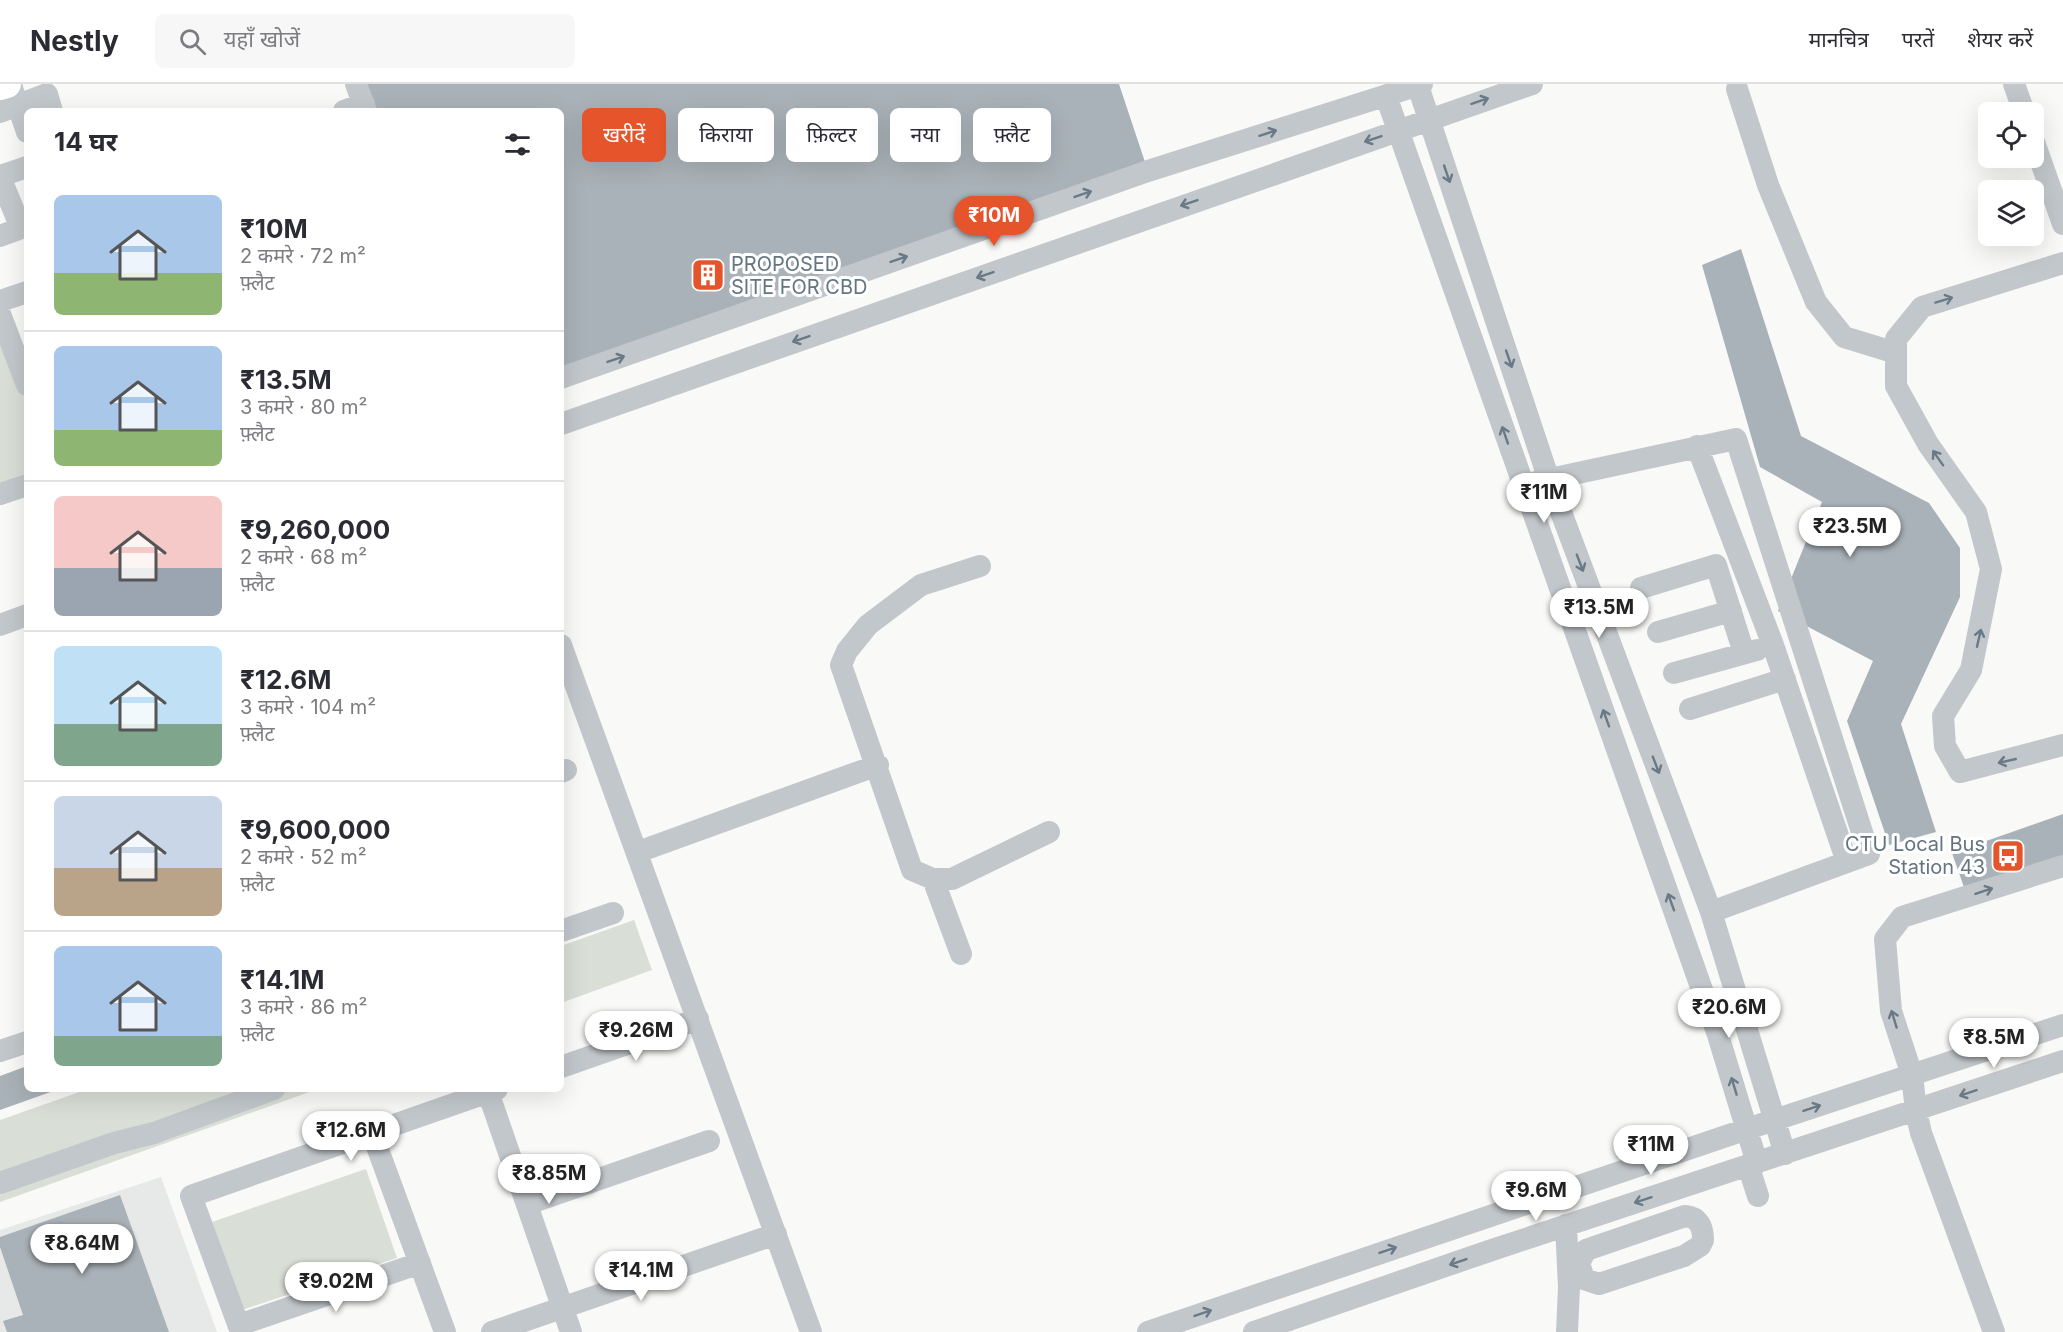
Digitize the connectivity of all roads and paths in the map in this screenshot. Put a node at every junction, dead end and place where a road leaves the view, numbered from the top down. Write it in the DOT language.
graph roads {
  1 [pos="1532,84"];
  2 [pos="2014,84"];
  3 [pos="1420,85"];
  4 [pos="1737,89"];
  5 [pos="7,94"];
  6 [pos="1386,96"];
  7 [pos="49,102"];
  8 [pos="2020,102"];
  9 [pos="1428,119"];
  10 [pos="24,126"];
  11 [pos="1398,130"];
  12 [pos="24,168"];
  13 [pos="2043,168"];
  14 [pos="0,176"];
  15 [pos="2063,224"];
  16 [pos="24,227"];
  17 [pos="0,236"];
  18 [pos="2063,263"];
  19 [pos="24,293"];
  20 [pos="0,301"];
  21 [pos="0,314"];
  22 [pos="1896,353"];
  23 [pos="24,377"];
  24 [pos="564,377"];
  25 [pos="564,423"];
  26 [pos="1697,446"];
  27 [pos="1549,480"];
  28 [pos="24,485"];
  29 [pos="1523,485"];
  30 [pos="0,494"];
  31 [pos="980,566"];
  32 [pos="1641,588"];
  33 [pos="1731,611"];
  34 [pos="24,616"];
  35 [pos="0,625"];
  36 [pos="1658,632"];
  37 [pos="1773,645"];
  38 [pos="564,653"];
  39 [pos="1744,653"];
  40 [pos="1674,674"];
  41 [pos="1785,680"];
  42 [pos="1690,709"];
  43 [pos="2063,746"];
  44 [pos="878,765"];
  45 [pos="1049,832"];
  46 [pos="638,852"];
  47 [pos="1846,862"];
  48 [pos="2063,866"];
  49 [pos="933,879"];
  50 [pos="1711,912"];
  51 [pos="613,913"];
  52 [pos="564,930"];
  53 [pos="961,954"];
  54 [pos="698,1019"];
  55 [pos="2063,1025"];
  56 [pos="24,1042"];
  57 [pos="0,1051"];
  58 [pos="2063,1061"];
  59 [pos="564,1066"];
  60 [pos="1912,1074"];
  61 [pos="266,1092"];
  62 [pos="490,1092"];
  63 [pos="493,1092"];
  64 [pos="1916,1111"];
  65 [pos="1774,1120"];
  66 [pos="1747,1129"];
  67 [pos="372,1133"];
  68 [pos="709,1141"];
  69 [pos="1785,1154"];
  70 [pos="1752,1164"];
  71 [pos="0,1183"];
  72 [pos="1684,1186"];
  73 [pos="1758,1196"];
  74 [pos="527,1204"];
  75 [pos="1690,1216"];
  76 [pos="1566,1225"];
  77 [pos="776,1234"];
  78 [pos="420,1263"];
  79 [pos="1245,1299"];
  80 [pos="563,1308"];
  81 [pos="240,1328"];
  82 [pos="445,1332"];
  83 [pos="492,1332"];
  84 [pos="571,1332"];
  85 [pos="811,1332"];
  86 [pos="1148,1332"];
  87 [pos="1256,1332"];
  88 [pos="1567,1332"];
  89 [pos="1994,1332"];
  9 -- 1 [label="street, one-way"];
  2 -- 8 [label="street"];
  3 -- 6 [label="street"];
  3 -- 9 [label="street"];
  4 -- 22 [label="street"];
  5 -- 7 [label="street"];
  5 -- 10 [label="street"];
  6 -- 11 [label="street"];
  24 -- 6 [label="street, one-way"];
  9 -- 11 [label="street"];
  9 -- 27 [label="street, one-way"];
  11 -- 25 [label="street, one-way"];
  29 -- 11 [label="street, one-way"];
  12 -- 14 [label="street"];
  13 -- 15 [label="street"];
  14 -- 16 [label="street"];
  16 -- 17 [label="street"];
  22 -- 18 [label="street, one-way"];
  19 -- 20 [label="street"];
  21 -- 23 [label="street"];
  43 -- 22 [label="street, one-way"];
  26 -- 27 [label="street"];
  26 -- 37 [label="street"];
  26 -- 47 [label="street"];
  27 -- 29 [label="street"];
  27 -- 50 [label="street, one-way"];
  28 -- 30 [label="street"];
  66 -- 29 [label="street, one-way"];
  31 -- 44 [label="street"];
  32 -- 33 [label="street"];
  33 -- 36 [label="street"];
  33 -- 39 [label="street"];
  34 -- 35 [label="street"];
  37 -- 39 [label="street"];
  37 -- 41 [label="street"];
  38 -- 46 [label="street"];
  39 -- 40 [label="street"];
  41 -- 42 [label="street"];
  41 -- 47 [label="street"];
  44 -- 46 [label="street"];
  44 -- 49 [label="street"];
  45 -- 49 [label="street"];
  46 -- 54 [label="street"];
  47 -- 50 [label="street"];
  60 -- 48 [label="street, one-way"];
  49 -- 53 [label="street"];
  50 -- 65 [label="street"];
  51 -- 52 [label="street"];
  54 -- 59 [label="street"];
  54 -- 77 [label="street"];
  55 -- 60 [label="street"];
  56 -- 57 [label="street"];
  58 -- 64 [label="street, one-way"];
  60 -- 64 [label="street"];
  65 -- 60 [label="street, one-way"];
  61 -- 71 [label="street"];
  62 -- 67 [label="street"];
  63 -- 74 [label="street"];
  64 -- 69 [label="street"];
  64 -- 89 [label="street"];
  65 -- 66 [label="street"];
  65 -- 69 [label="street"];
  66 -- 70 [label="street"];
  79 -- 66 [label="street, one-way"];
  67 -- 78 [label="street"];
  67 -- 81 [label="street"];
  68 -- 74 [label="street"];
  69 -- 70 [label="street"];
  70 -- 72 [label="street"];
  70 -- 73 [label="street"];
  72 -- 75 [label="street"];
  72 -- 76 [label="street, one-way"];
  74 -- 80 [label="street"];
  75 -- 75 [label="street"];
  76 -- 87 [label="street, one-way"];
  76 -- 88 [label="street"];
  77 -- 80 [label="street"];
  77 -- 85 [label="street"];
  78 -- 81 [label="street"];
  78 -- 82 [label="street"];
  86 -- 79 [label="street, one-way"];
  79 -- 87 [label="street"];
  80 -- 83 [label="street"];
  80 -- 84 [label="street"];
}
